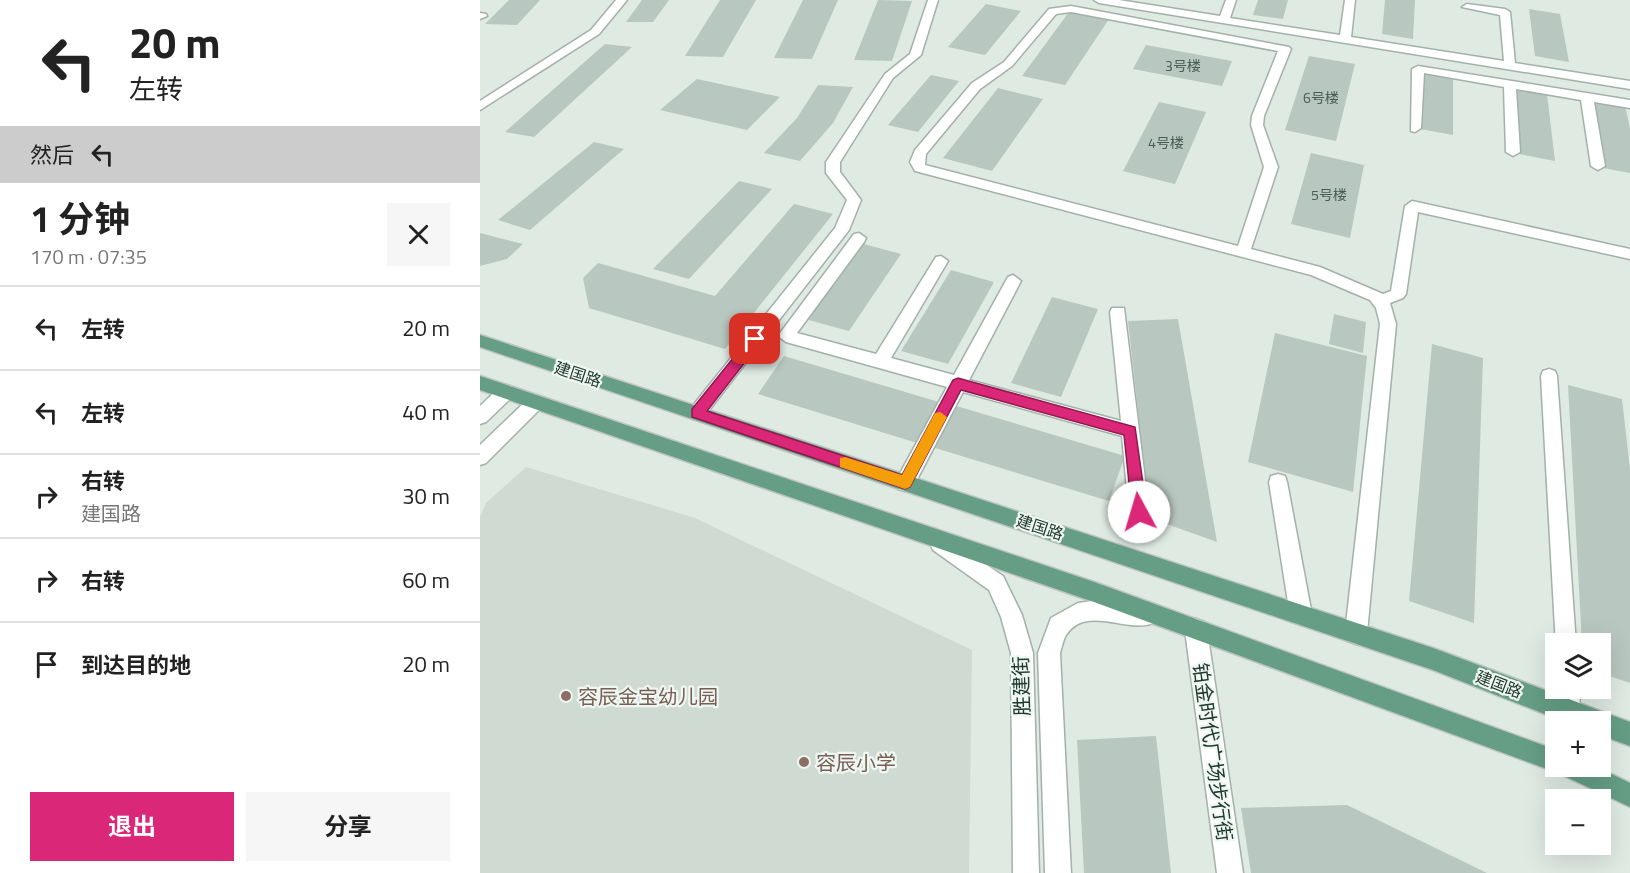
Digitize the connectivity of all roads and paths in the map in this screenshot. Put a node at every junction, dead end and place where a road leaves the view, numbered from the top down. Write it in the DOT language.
graph roads {
  1 [pos="622,0"];
  2 [pos="933,0"];
  3 [pos="1100,0"];
  4 [pos="1231,0"];
  5 [pos="1350,0"];
  6 [pos="1467,7"];
  7 [pos="1224,20"];
  8 [pos="1344,40"];
  9 [pos="1510,66"];
  10 [pos="1510,84"];
  11 [pos="1630,86"];
  12 [pos="1587,97"];
  13 [pos="1630,104"];
  14 [pos="480,106"];
  15 [pos="1415,128"];
  16 [pos="1513,152"];
  17 [pos="1598,166"];
  18 [pos="859,238"];
  19 [pos="1243,252"];
  20 [pos="1630,254"];
  21 [pos="941,261"];
  22 [pos="1013,281"];
  23 [pos="1380,301"];
  24 [pos="1118,312"];
  25 [pos="480,341"];
  26 [pos="880,362"];
  27 [pos="1549,376"];
  28 [pos="480,383"];
  29 [pos="958,383"];
  30 [pos="506,392"];
  31 [pos="535,403"];
  32 [pos="697,413"];
  33 [pos="480,417"];
  34 [pos="1131,431"];
  35 [pos="480,457"];
  36 [pos="1278,482"];
  37 [pos="905,483"];
  38 [pos="1139,512"];
  39 [pos="931,537"];
  40 [pos="1301,615"];
  41 [pos="1163,618"];
  42 [pos="1196,630"];
  43 [pos="1356,633"];
  44 [pos="1564,633"];
  45 [pos="1568,700"];
  46 [pos="1583,711"];
  47 [pos="1611,727"];
  48 [pos="1630,734"];
  49 [pos="1545,758"];
  50 [pos="1591,777"];
  51 [pos="1630,795"];
  52 [pos="1026,873"];
  53 [pos="1058,873"];
  54 [pos="1230,873"];
  1 -- 14 [label="street"];
  2 -- 32 [label="street"];
  3 -- 7 [label="street"];
  4 -- 7 [label="street"];
  5 -- 8 [label="street"];
  6 -- 9 [label="street"];
  7 -- 8 [label="street"];
  8 -- 9 [label="street"];
  9 -- 11 [label="street"];
  10 -- 12 [label="street"];
  10 -- 15 [label="street"];
  10 -- 16 [label="street"];
  12 -- 13 [label="street"];
  12 -- 17 [label="street"];
  18 -- 26 [label="street"];
  19 -- 19 [label="street"];
  19 -- 23 [label="street"];
  20 -- 23 [label="street"];
  21 -- 26 [label="street"];
  22 -- 29 [label="street"];
  23 -- 43 [label="street"];
  24 -- 34 [label="street"];
  25 -- 32 [label="main road, 建国路"];
  26 -- 29 [label="street"];
  27 -- 44 [label="street"];
  28 -- 30 [label="main road"];
  29 -- 34 [label="street"];
  29 -- 37 [label="street"];
  30 -- 31 [label="main road"];
  30 -- 33 [label="street"];
  31 -- 35 [label="street"];
  31 -- 39 [label="main road"];
  32 -- 37 [label="main road, 建国路"];
  34 -- 38 [label="street"];
  36 -- 40 [label="street"];
  37 -- 40 [label="main road, 建国路"];
  39 -- 41 [label="main road"];
  39 -- 52 [label="street, 胜建街"];
  40 -- 43 [label="main road, 建国路"];
  41 -- 42 [label="main road"];
  41 -- 53 [label="street, 胜建街"];
  42 -- 49 [label="main road"];
  42 -- 54 [label="street, 铂金时代广场步行街"];
  43 -- 45 [label="main road, 建国路"];
  45 -- 46 [label="main road, 建国路"];
  47 -- 48 [label="main road, 建国路"];
  50 -- 51 [label="main road"];
}
